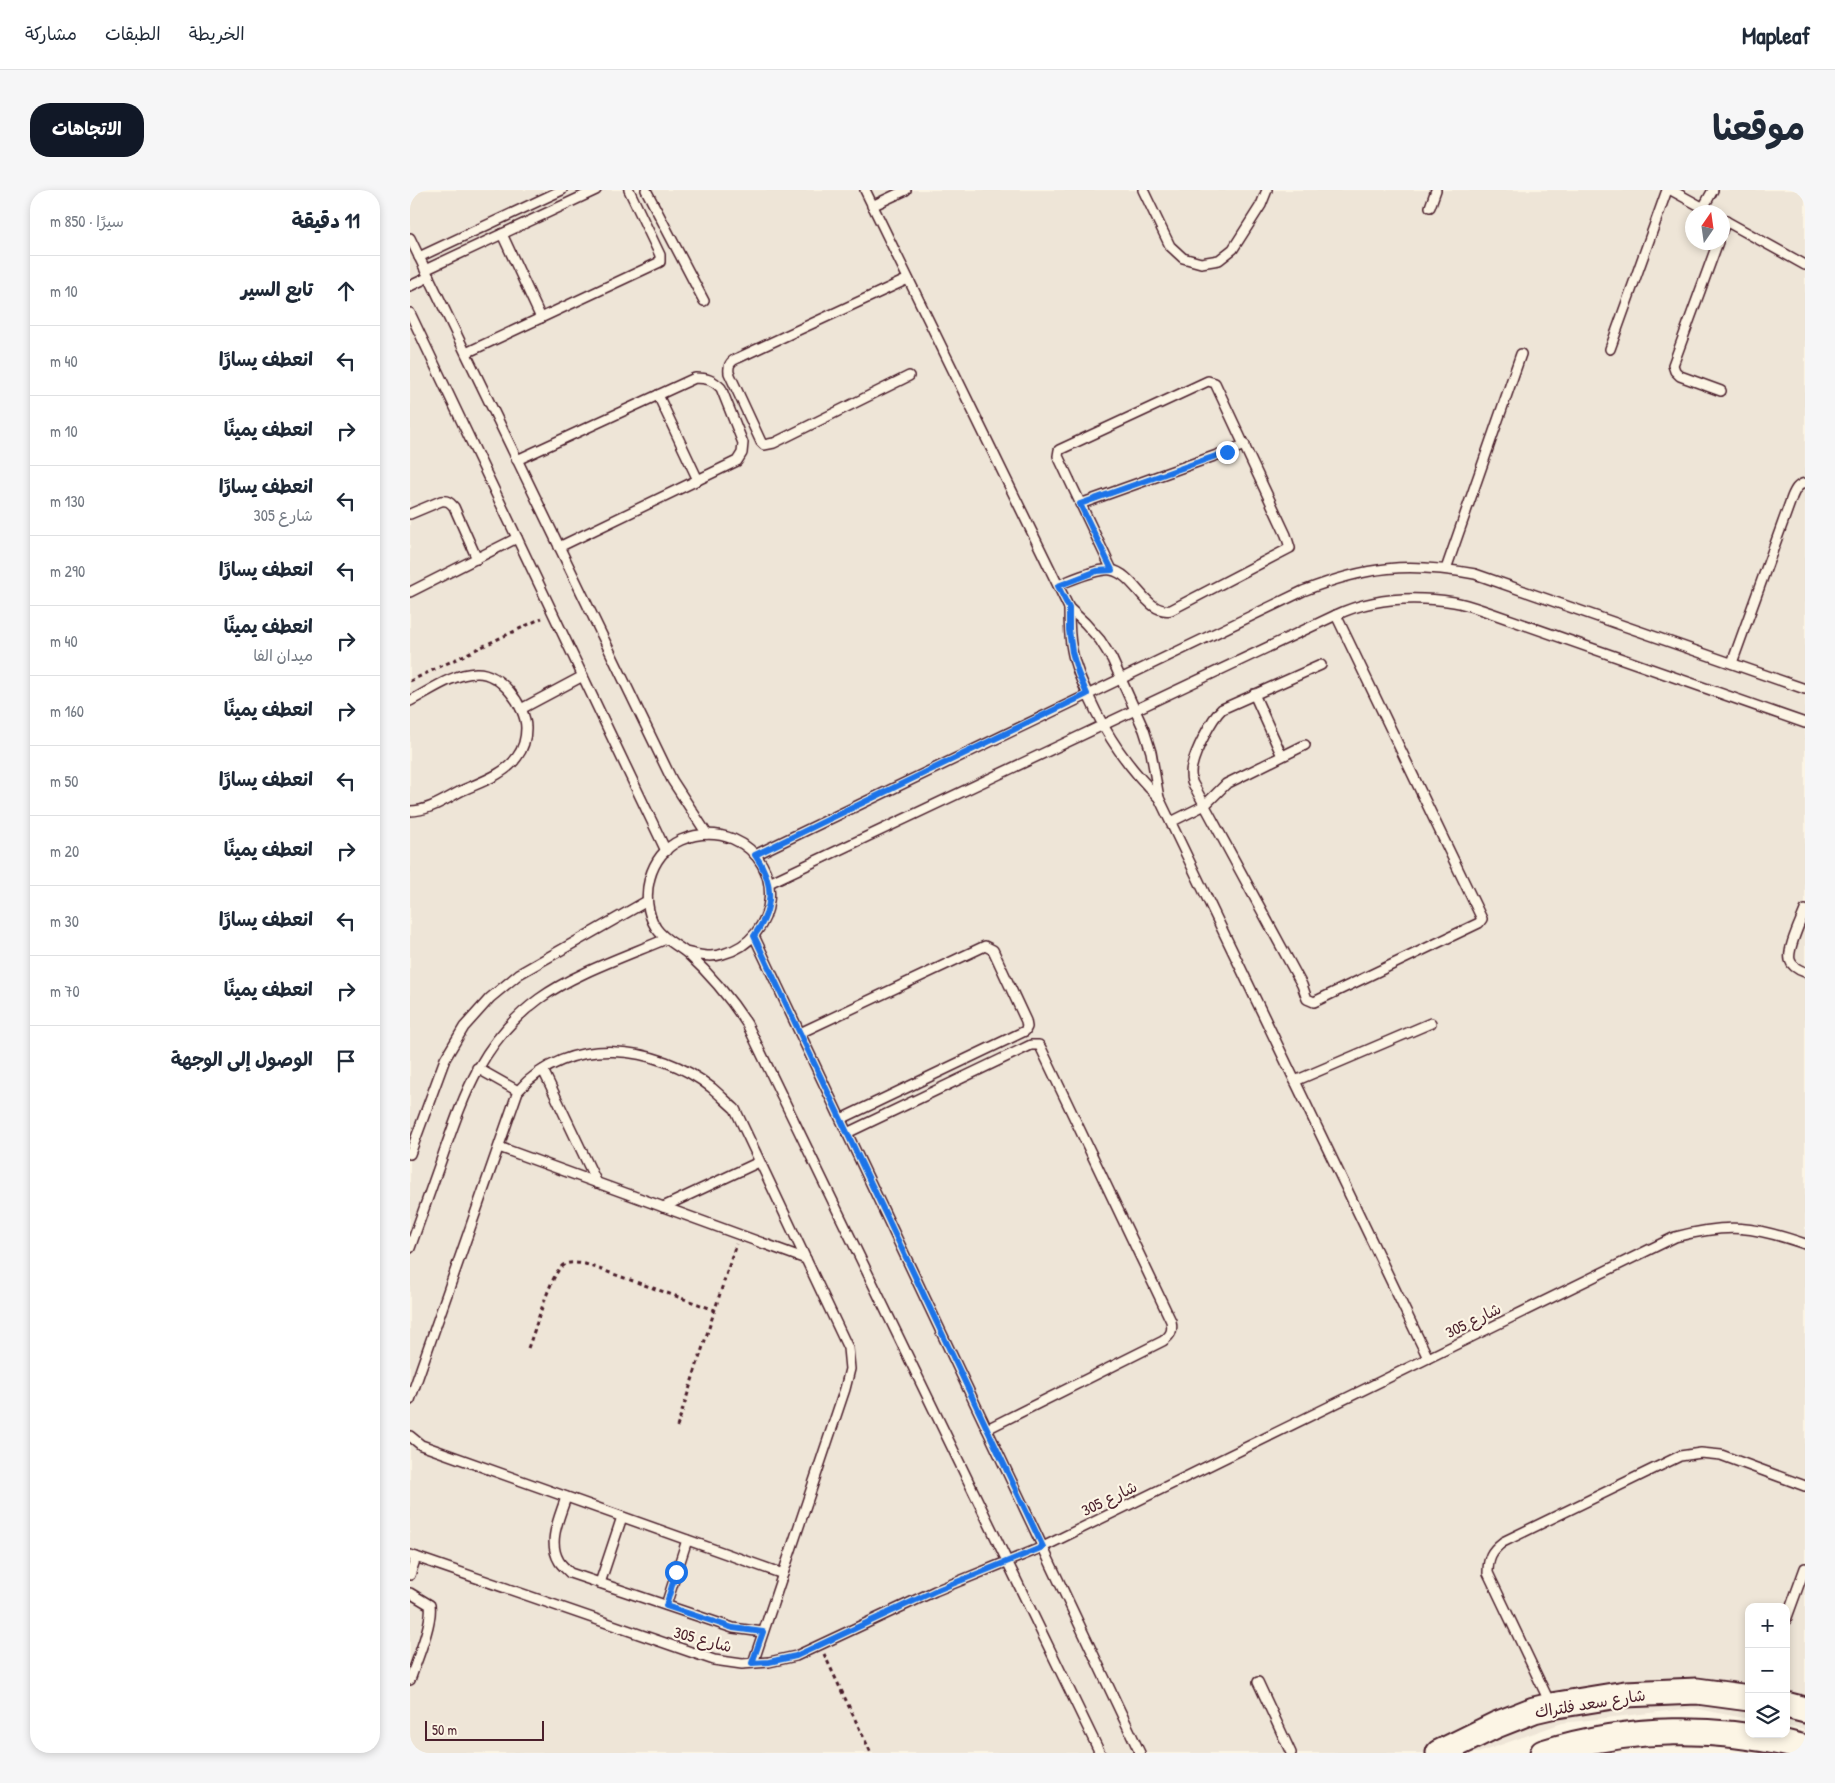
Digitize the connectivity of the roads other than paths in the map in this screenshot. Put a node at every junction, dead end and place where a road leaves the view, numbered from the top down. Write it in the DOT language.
graph roads {
  1 [pos="562,190"];
  2 [pos="596,190"];
  3 [pos="629,190"];
  4 [pos="646,190"];
  5 [pos="865,190"];
  6 [pos="906,190"];
  7 [pos="1143,190"];
  8 [pos="1267,190"];
  9 [pos="1436,190"];
  10 [pos="1667,190"];
  11 [pos="1671,190"];
  12 [pos="1714,190"];
  13 [pos="1698,205"];
  14 [pos="1709,205"];
  15 [pos="872,206"];
  16 [pos="1430,207"];
  17 [pos="1730,223"];
  18 [pos="502,234"];
  19 [pos="410,238"];
  20 [pos="1715,250"];
  21 [pos="419,257"];
  22 [pos="1805,265"];
  23 [pos="427,273"];
  24 [pos="908,278"];
  25 [pos="410,286"];
  26 [pos="704,301"];
  27 [pos="410,313"];
  28 [pos="540,318"];
  29 [pos="1610,349"];
  30 [pos="466,353"];
  31 [pos="1521,354"];
  32 [pos="910,376"];
  33 [pos="1721,391"];
  34 [pos="658,395"];
  35 [pos="1245,445"];
  36 [pos="517,460"];
  37 [pos="698,480"];
  38 [pos="1805,483"];
  39 [pos="1080,504"];
  40 [pos="410,514"];
  41 [pos="517,538"];
  42 [pos="559,547"];
  43 [pos="477,559"];
  44 [pos="1446,569"];
  45 [pos="1112,570"];
  46 [pos="1058,586"];
  47 [pos="410,592"];
  48 [pos="1069,608"];
  49 [pos="1336,615"];
  50 [pos="1732,663"];
  51 [pos="1322,665"];
  52 [pos="583,676"];
  53 [pos="1120,680"];
  54 [pos="1805,689"];
  55 [pos="1087,694"];
  56 [pos="1254,694"];
  57 [pos="410,701"];
  58 [pos="521,709"];
  59 [pos="1135,709"];
  60 [pos="1805,723"];
  61 [pos="1102,725"];
  62 [pos="1305,745"];
  63 [pos="1282,756"];
  64 [pos="1159,798"];
  65 [pos="1205,805"];
  66 [pos="410,811"];
  67 [pos="1171,822"];
  68 [pos="707,834"];
  69 [pos="666,851"];
  70 [pos="755,855"];
  71 [pos="769,884"];
  72 [pos="647,901"];
  73 [pos="1805,910"];
  74 [pos="754,936"];
  75 [pos="666,939"];
  76 [pos="686,952"];
  77 [pos="1805,972"];
  78 [pos="1431,1023"];
  79 [pos="800,1033"];
  80 [pos="477,1068"];
  81 [pos="543,1070"];
  82 [pos="1295,1081"];
  83 [pos="518,1091"];
  84 [pos="841,1119"];
  85 [pos="847,1133"];
  86 [pos="499,1147"];
  87 [pos="410,1154"];
  88 [pos="759,1162"];
  89 [pos="597,1183"];
  90 [pos="663,1207"];
  91 [pos="1805,1244"];
  92 [pos="410,1248"];
  93 [pos="806,1259"];
  94 [pos="1428,1358"];
  95 [pos="410,1400"];
  96 [pos="987,1429"];
  97 [pos="410,1436"];
  98 [pos="1805,1486"];
  99 [pos="566,1497"];
  100 [pos="622,1516"];
  101 [pos="686,1540"];
  102 [pos="1043,1547"];
  103 [pos="413,1556"];
  104 [pos="1006,1562"];
  105 [pos="1805,1568"];
  106 [pos="410,1574"];
  107 [pos="783,1574"];
  108 [pos="600,1584"];
  109 [pos="410,1593"];
  110 [pos="666,1606"];
  111 [pos="1790,1609"];
  112 [pos="763,1632"];
  113 [pos="752,1663"];
  114 [pos="410,1680"];
  115 [pos="1258,1682"];
  116 [pos="1745,1697"];
  117 [pos="1551,1706"];
  118 [pos="1790,1706"];
  119 [pos="1805,1710"];
  120 [pos="1805,1748"];
  121 [pos="1100,1753"];
  122 [pos="1140,1753"];
  123 [pos="1291,1753"];
  124 [pos="1439,1753"];
  125 [pos="1543,1753"];
  1 -- 21 [label="lane"];
  2 -- 18 [label="lane"];
  3 -- 28 [label="lane"];
  4 -- 26 [label="lane"];
  5 -- 15 [label="lane"];
  6 -- 15 [label="lane"];
  7 -- 8 [label="lane"];
  9 -- 16 [label="lane"];
  10 -- 29 [label="lane"];
  11 -- 13 [label="lane"];
  12 -- 14 [label="lane"];
  15 -- 24 [label="lane"];
  17 -- 22 [label="lane"];
  18 -- 23 [label="lane"];
  18 -- 28 [label="lane"];
  19 -- 21 [label="lane"];
  20 -- 33 [label="lane"];
  21 -- 23 [label="lane"];
  23 -- 25 [label="lane"];
  23 -- 30 [label="lane"];
  24 -- 32 [label="lane"];
  24 -- 46 [label="lane"];
  27 -- 41 [label="lane"];
  28 -- 30 [label="lane"];
  30 -- 36 [label="lane"];
  31 -- 44 [label="lane"];
  34 -- 36 [label="lane"];
  34 -- 37 [label="lane"];
  34 -- 37 [label="lane"];
  35 -- 39 [label="lane"];
  35 -- 39 [label="lane"];
  35 -- 45 [label="lane"];
  36 -- 42 [label="lane"];
  37 -- 42 [label="lane"];
  38 -- 50 [label="lane"];
  39 -- 45 [label="lane"];
  40 -- 43 [label="lane"];
  41 -- 43 [label="lane"];
  41 -- 52 [label="lane"];
  42 -- 68 [label="lane"];
  43 -- 47 [label="lane"];
  44 -- 50 [label="lane"];
  44 -- 53 [label="lane"];
  45 -- 46 [label="lane"];
  46 -- 48 [label="lane"];
  48 -- 53 [label="lane"];
  48 -- 55 [label="lane"];
  49 -- 59 [label="lane"];
  49 -- 60 [label="lane"];
  49 -- 65 [label="lane"];
  50 -- 54 [label="lane"];
  51 -- 56 [label="lane"];
  52 -- 58 [label="lane"];
  52 -- 69 [label="lane"];
  53 -- 55 [label="lane"];
  53 -- 59 [label="lane"];
  55 -- 61 [label="lane"];
  55 -- 70 [label="lane"];
  56 -- 63 [label="lane"];
  56 -- 65 [label="lane"];
  57 -- 58 [label="lane"];
  58 -- 66 [label="lane"];
  59 -- 61 [label="lane"];
  59 -- 64 [label="lane"];
  61 -- 64 [label="lane"];
  61 -- 71 [label="lane"];
  62 -- 63 [label="lane"];
  63 -- 65 [label="lane"];
  64 -- 67 [label="lane"];
  65 -- 67 [label="lane"];
  67 -- 82 [label="lane"];
  68 -- 69 [label="lane"];
  68 -- 70 [label="lane"];
  69 -- 72 [label="lane"];
  70 -- 71 [label="lane"];
  71 -- 74 [label="lane"];
  72 -- 75 [label="lane"];
  72 -- 87 [label="lane"];
  73 -- 77 [label="lane"];
  74 -- 76 [label="lane"];
  74 -- 79 [label="lane"];
  75 -- 76 [label="lane"];
  75 -- 80 [label="lane"];
  76 -- 104 [label="lane"];
  78 -- 82 [label="lane"];
  79 -- 84 [label="lane"];
  79 -- 84 [label="lane"];
  80 -- 83 [label="lane"];
  80 -- 92 [label="lane"];
  81 -- 83 [label="lane"];
  81 -- 88 [label="lane"];
  81 -- 89 [label="lane"];
  82 -- 94 [label="lane"];
  83 -- 86 [label="lane"];
  84 -- 85 [label="lane"];
  85 -- 96 [label="lane"];
  85 -- 96 [label="lane"];
  86 -- 89 [label="lane"];
  86 -- 95 [label="lane"];
  88 -- 90 [label="lane"];
  88 -- 93 [label="lane"];
  89 -- 90 [label="lane"];
  90 -- 93 [label="lane"];
  91 -- 94 [label="lane, شارع 305"];
  93 -- 107 [label="lane"];
  94 -- 102 [label="lane, شارع 305"];
  96 -- 102 [label="lane"];
  97 -- 99 [label="lane"];
  98 -- 117 [label="lane"];
  99 -- 100 [label="lane"];
  99 -- 108 [label="lane"];
  100 -- 101 [label="lane"];
  100 -- 108 [label="lane"];
  101 -- 107 [label="lane"];
  101 -- 110 [label="lane"];
  102 -- 104 [label="lane, شارع 305"];
  102 -- 122 [label="lane"];
  103 -- 106 [label="lane"];
  103 -- 113 [label="lane, شارع 305"];
  104 -- 113 [label="lane, شارع 305"];
  104 -- 121 [label="lane"];
  105 -- 111 [label="lane"];
  107 -- 112 [label="lane"];
  108 -- 110 [label="lane"];
  109 -- 114 [label="lane"];
  110 -- 112 [label="lane"];
  112 -- 113 [label="lane"];
  115 -- 123 [label="lane"];
  116 -- 117 [label="street, شارع سعد فلتراك"];
  117 -- 124 [label="street, شارع سعد فلتراك"];
  118 -- 119 [label="street"];
  120 -- 125 [label="street"];
}
